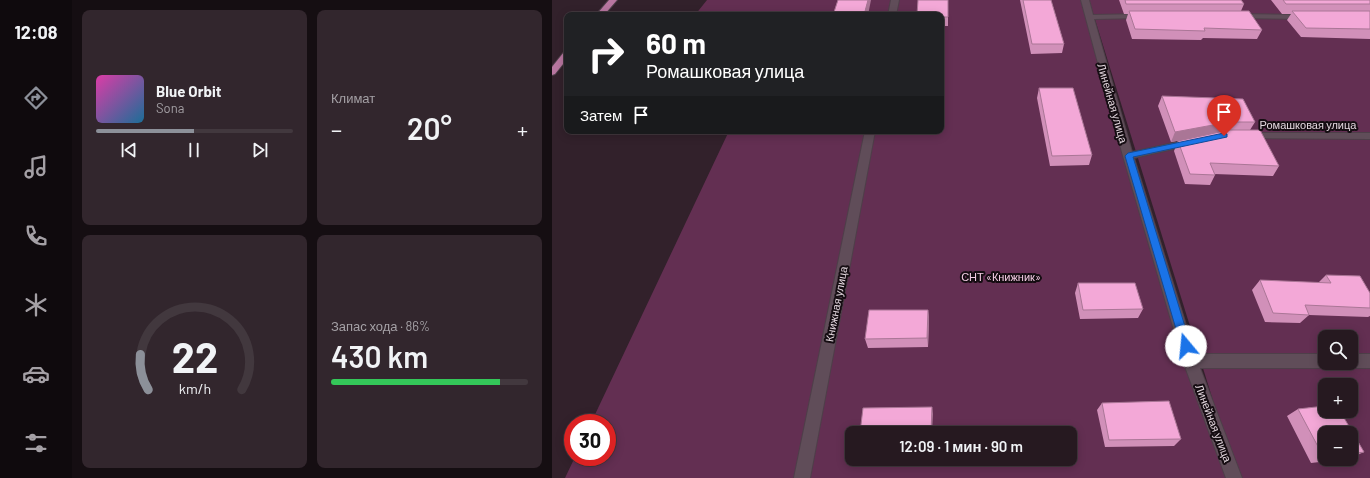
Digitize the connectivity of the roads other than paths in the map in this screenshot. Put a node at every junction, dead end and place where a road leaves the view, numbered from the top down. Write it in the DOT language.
graph roads {
  1 [pos="613,0"];
  2 [pos="895,0"];
  3 [pos="1085,0"];
  4 [pos="603,12"];
  5 [pos="893,12"];
  6 [pos="1152,16"];
  7 [pos="1231,16"];
  8 [pos="1089,17"];
  9 [pos="1316,17"];
  10 [pos="564,58"];
  11 [pos="552,72"];
  12 [pos="869,134"];
  13 [pos="1239,136"];
  14 [pos="1370,136"];
  15 [pos="1202,140"];
  16 [pos="1128,156"];
  17 [pos="1190,360"];
  18 [pos="1318,361"];
  19 [pos="1358,361"];
  20 [pos="1370,361"];
  21 [pos="802,478"];
  22 [pos="1234,478"];
  1 -- 4 [label="highway"];
  2 -- 5 [label="street"];
  3 -- 8 [label="street, Линейная улица"];
  6 -- 8 [label="street"];
  7 -- 9 [label="street"];
  8 -- 16 [label="street, Линейная улица"];
  10 -- 11 [label="highway"];
  12 -- 21 [label="street, Книжная улица"];
  13 -- 14 [label="street, Ромашковая улица"];
  15 -- 16 [label="street"];
  16 -- 17 [label="street, Линейная улица"];
  17 -- 18 [label="street"];
  17 -- 22 [label="street, Линейная улица"];
  19 -- 20 [label="street"];
}
